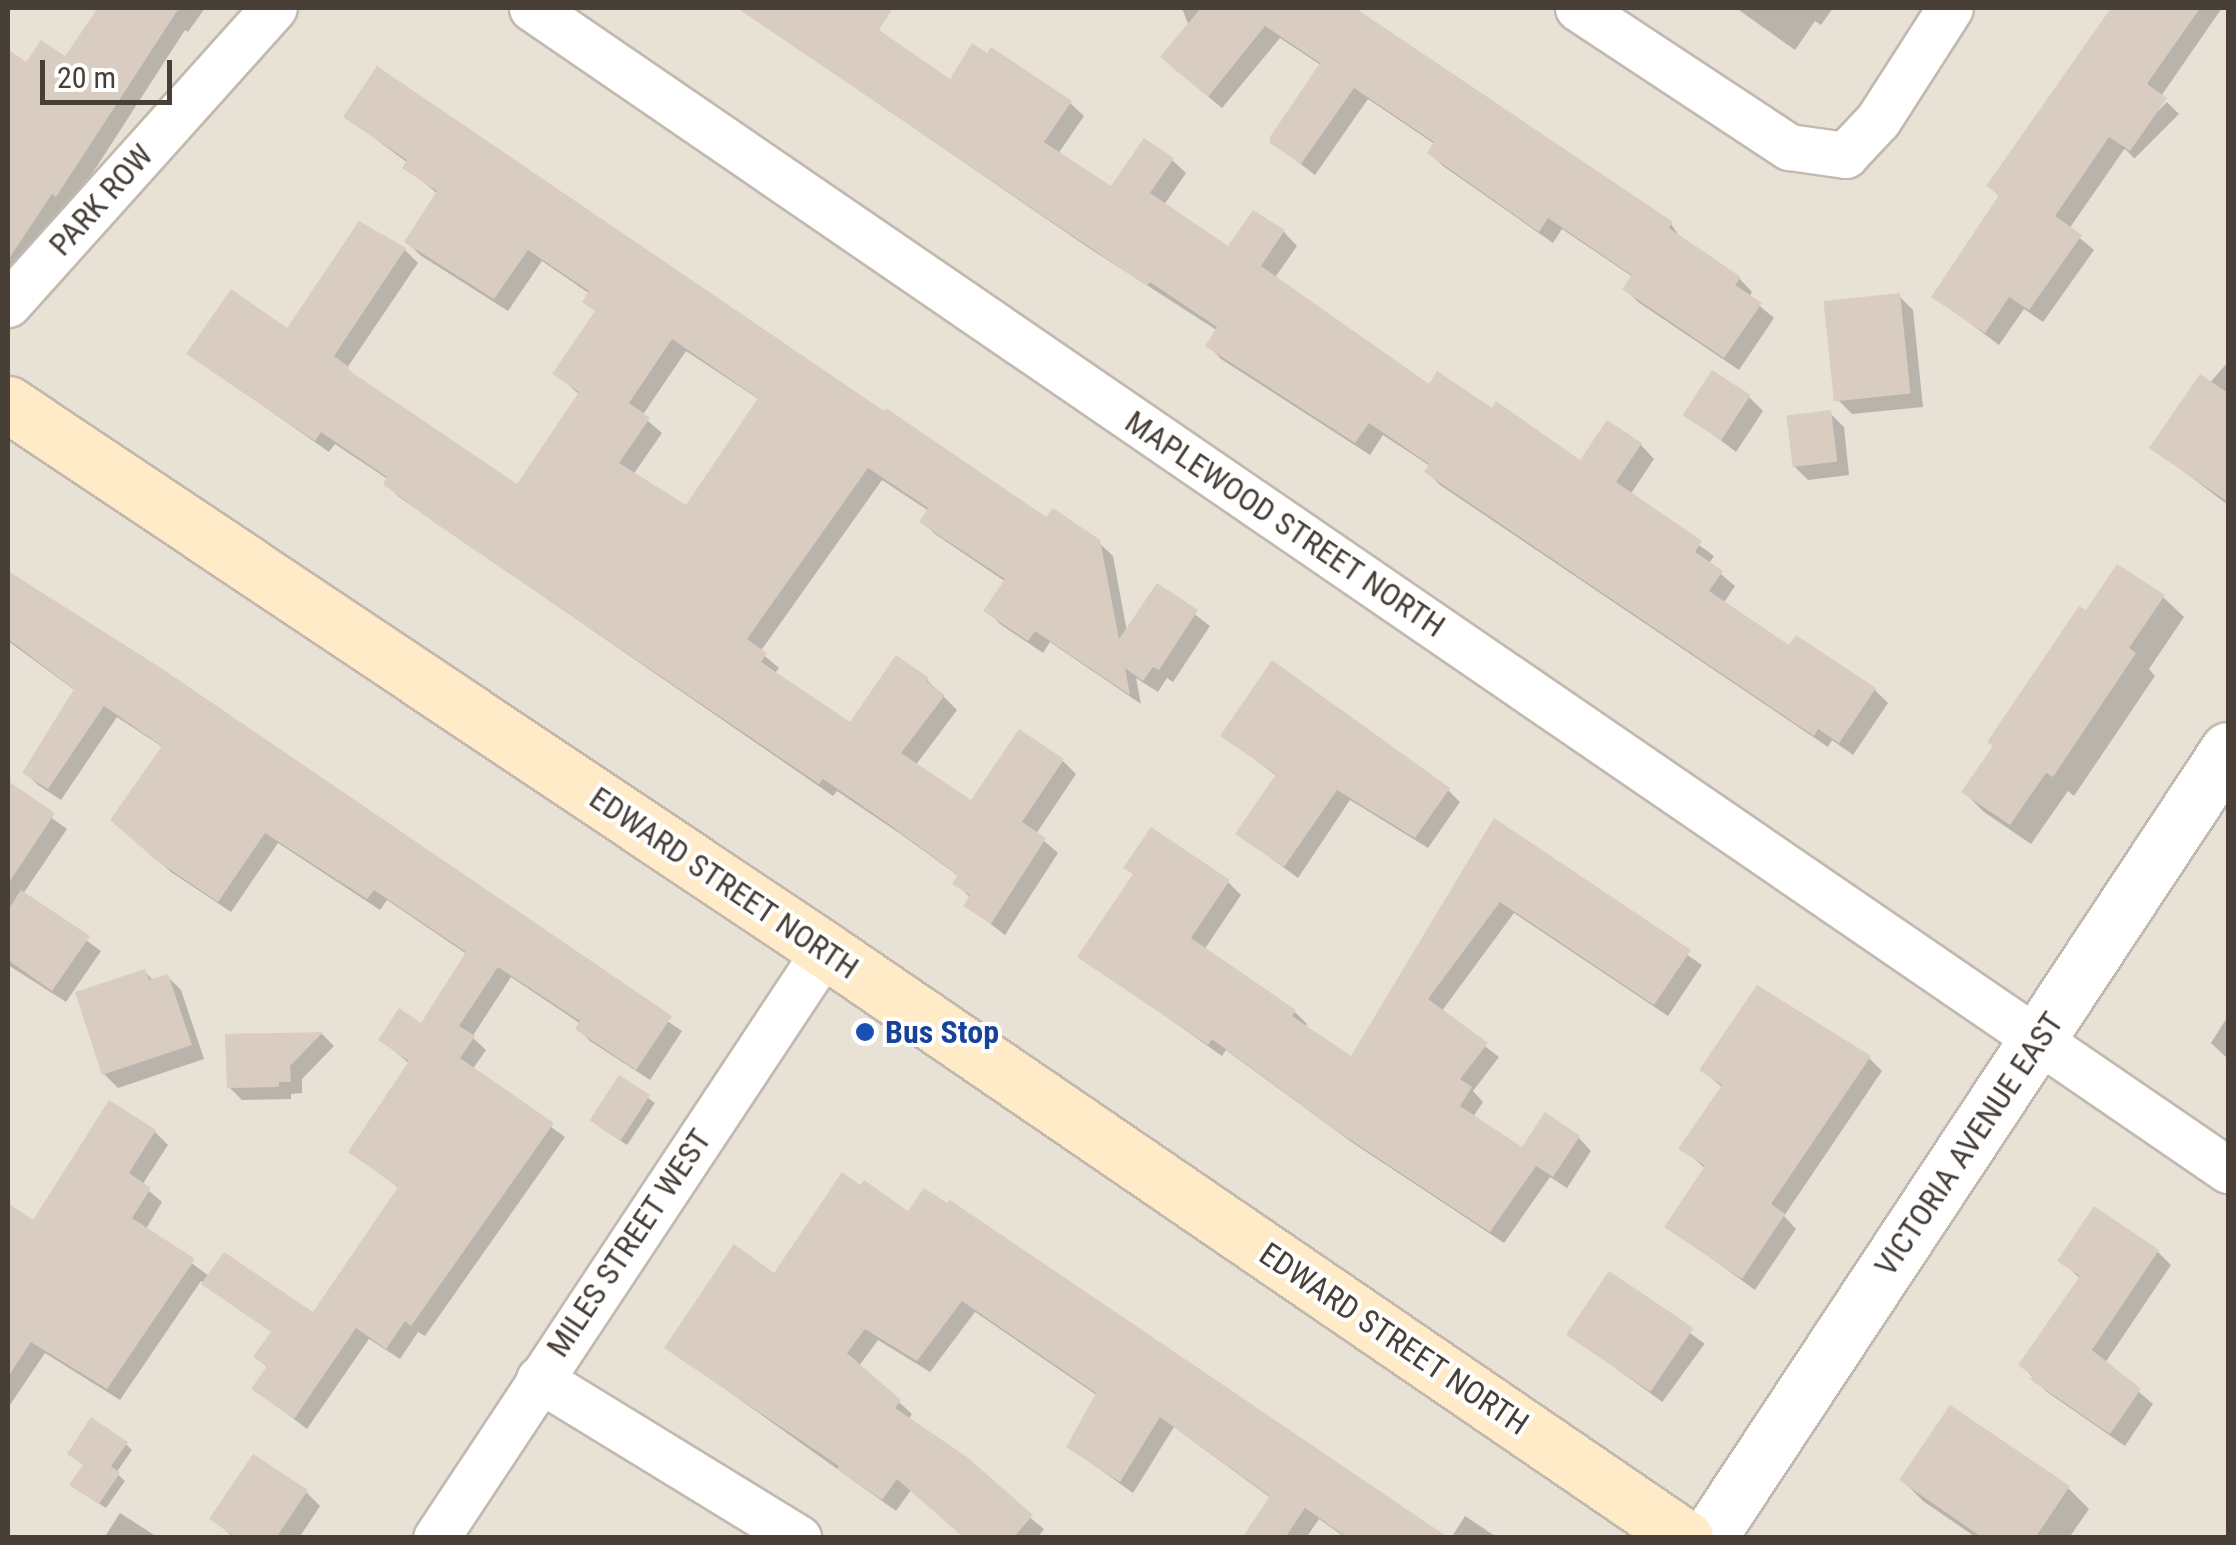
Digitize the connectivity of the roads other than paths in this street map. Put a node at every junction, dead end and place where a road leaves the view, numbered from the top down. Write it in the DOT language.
graph roads {
  1 [pos="274,8"];
  2 [pos="532,8"];
  3 [pos="1578,8"];
  4 [pos="1950,8"];
  5 [pos="8,304"];
  6 [pos="8,404"];
  7 [pos="2228,750"];
  8 [pos="825,950"];
  9 [pos="2038,1040"];
  10 [pos="2228,1170"];
  11 [pos="538,1379"];
  12 [pos="436,1538"];
  13 [pos="798,1538"];
  14 [pos="1684,1538"];
  15 [pos="1708,1538"];
  1 -- 5 [label="street, PARK ROW"];
  2 -- 9 [label="street, MAPLEWOOD STREET NORTH"];
  3 -- 4 [label="street"];
  6 -- 8 [label="main road, EDWARD STREET NORTH"];
  7 -- 9 [label="street, VICTORIA AVENUE EAST"];
  8 -- 11 [label="street, MILES STREET WEST"];
  8 -- 14 [label="main road, EDWARD STREET NORTH"];
  9 -- 10 [label="street, MAPLEWOOD STREET NORTH"];
  9 -- 15 [label="street, VICTORIA AVENUE EAST"];
  11 -- 12 [label="street, MILES STREET WEST"];
  11 -- 13 [label="street"];
}
